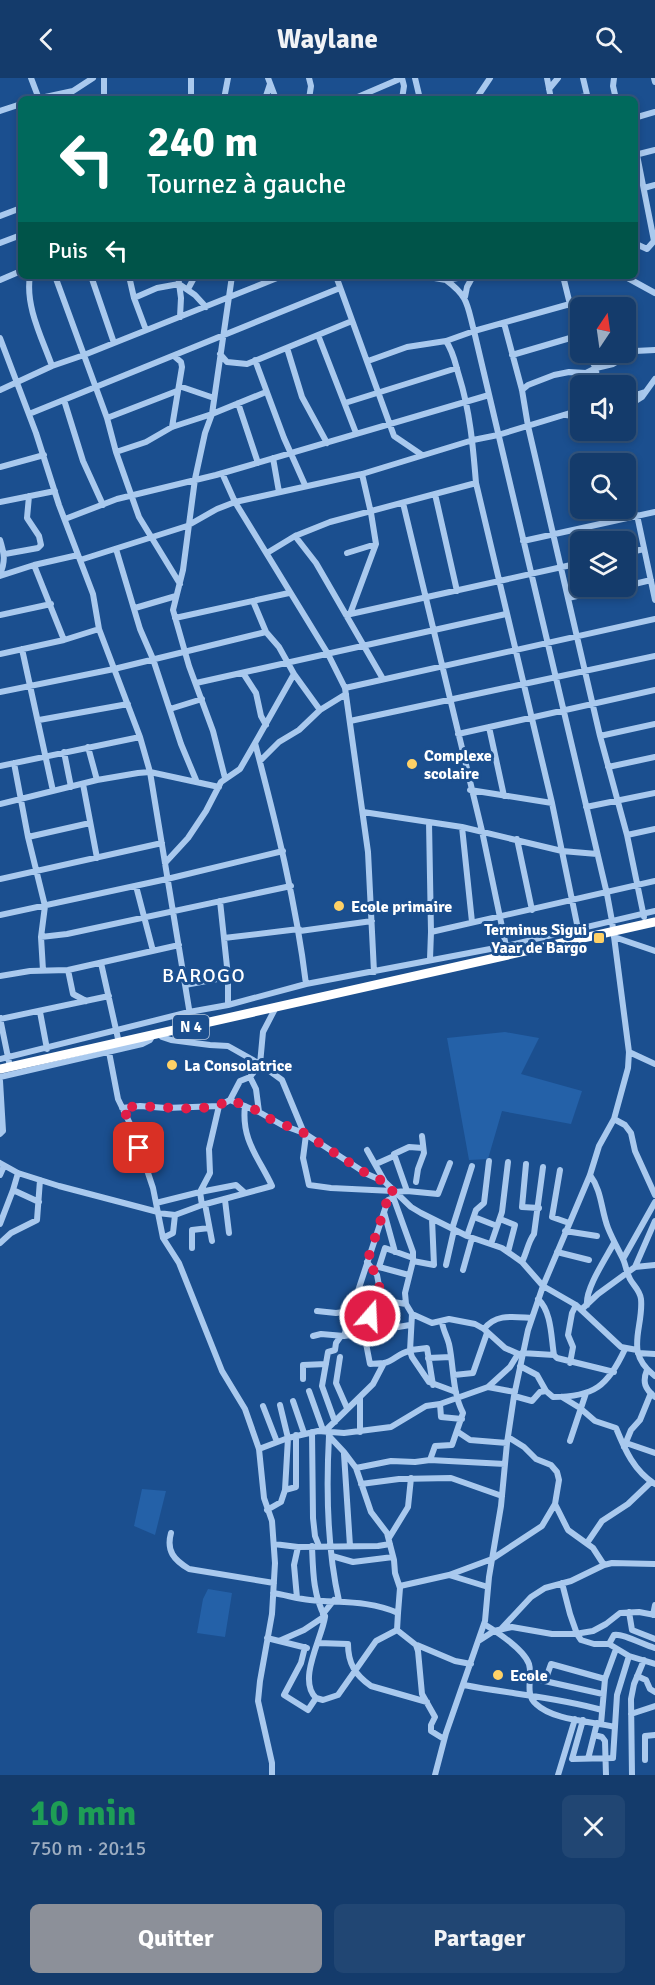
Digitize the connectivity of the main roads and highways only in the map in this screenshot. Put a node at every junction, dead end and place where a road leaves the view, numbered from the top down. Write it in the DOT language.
graph roads {
  1 [pos="648,920"];
  2 [pos="0,1069"];
  1 -- 2 [label="highway, N 4"];
}
